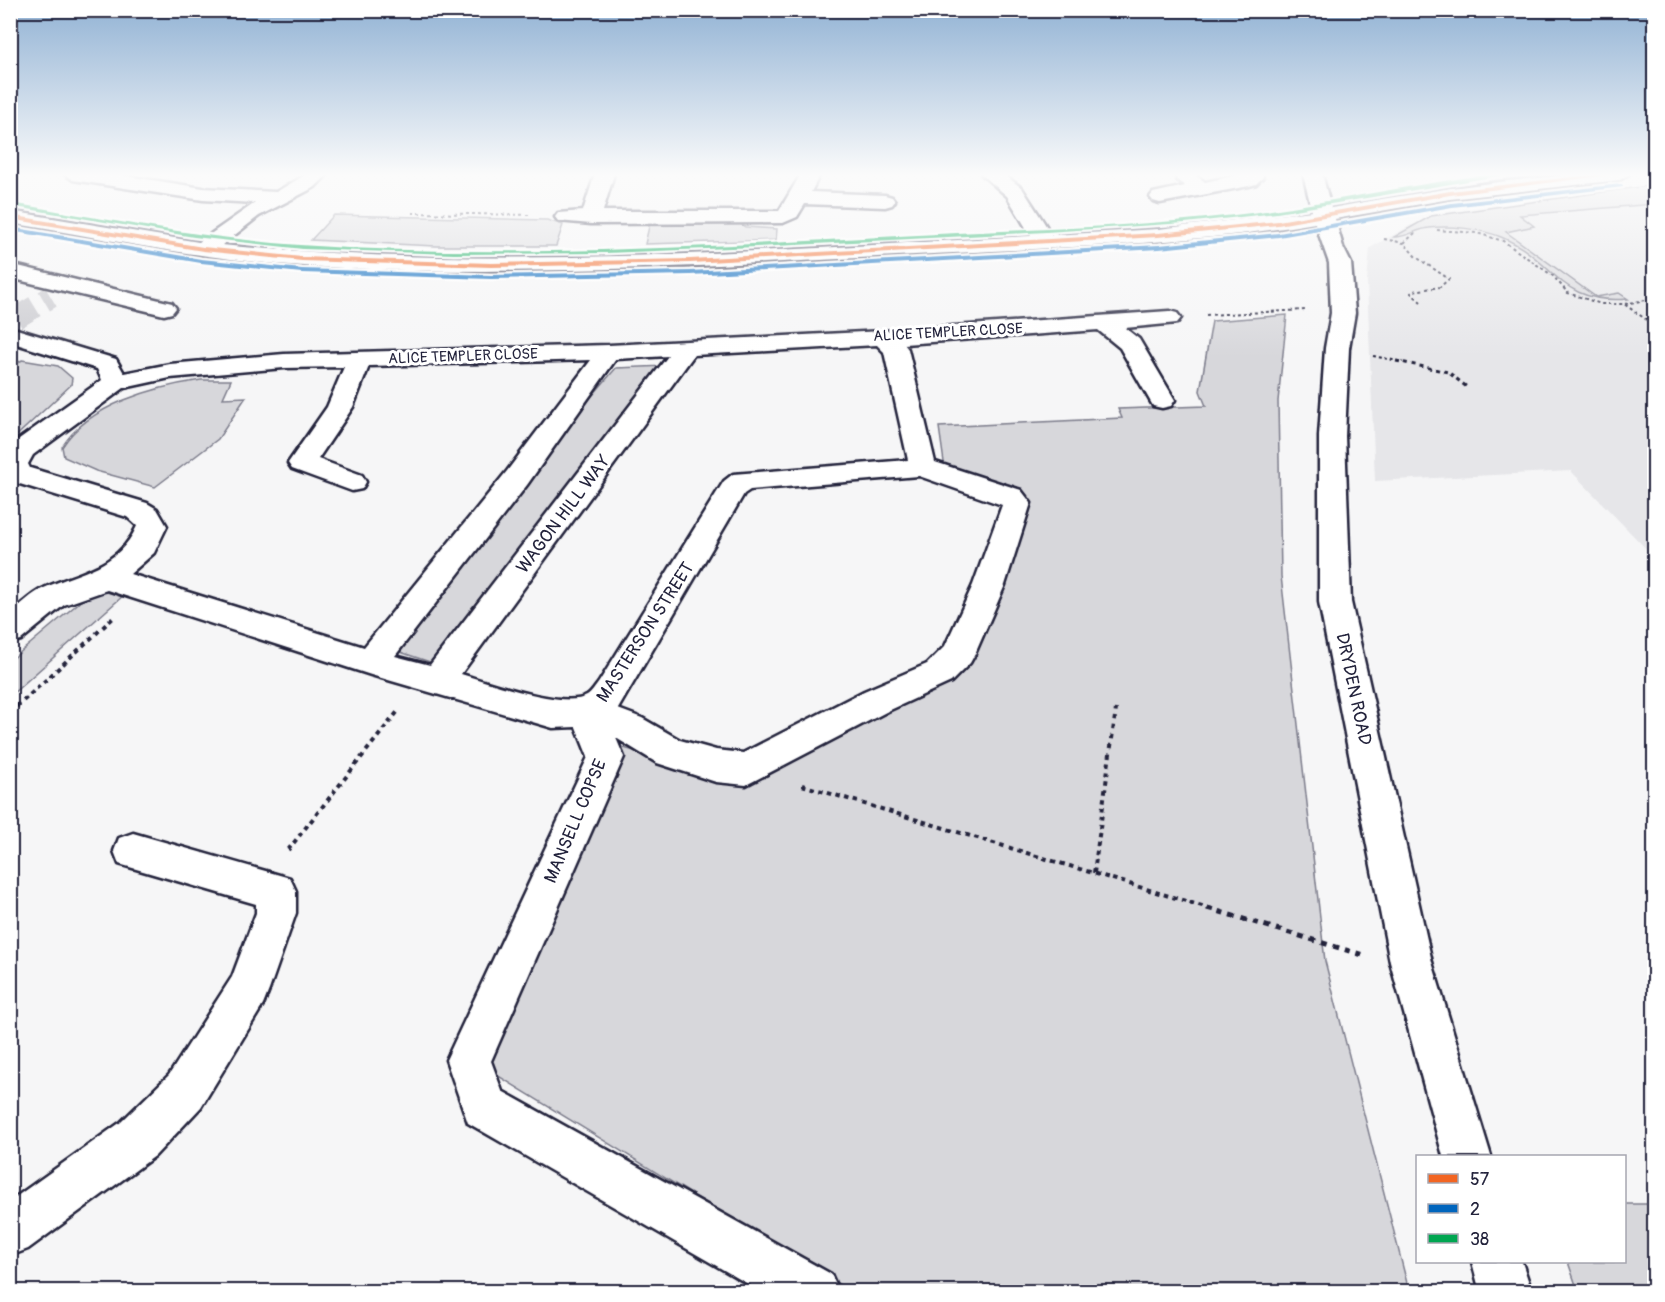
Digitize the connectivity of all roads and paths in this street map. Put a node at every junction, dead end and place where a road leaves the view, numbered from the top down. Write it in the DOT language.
graph roads {
  1 [pos="117,235"];
  2 [pos="222,235"];
  3 [pos="601,235"];
  4 [pos="1041,235"];
  5 [pos="1169,235"];
  6 [pos="1328,235"];
  7 [pos="1412,235"];
  8 [pos="1483,235"];
  9 [pos="601,241"];
  10 [pos="1045,241"];
  11 [pos="203,249"];
  12 [pos="18,273"];
  13 [pos="1645,300"];
  14 [pos="1421,302"];
  15 [pos="1624,304"];
  16 [pos="164,308"];
  17 [pos="1343,313"];
  18 [pos="1169,318"];
  19 [pos="1103,322"];
  20 [pos="12,324"];
  21 [pos="1654,325"];
  22 [pos="883,338"];
  23 [pos="687,348"];
  24 [pos="609,352"];
  25 [pos="1383,358"];
  26 [pos="359,359"];
  27 [pos="116,382"];
  28 [pos="1468,388"];
  29 [pos="1162,400"];
  30 [pos="12,464"];
  31 [pos="920,466"];
  32 [pos="352,482"];
  33 [pos="106,578"];
  34 [pos="142,591"];
  35 [pos="10,631"];
  36 [pos="371,662"];
  37 [pos="431,679"];
  38 [pos="1116,709"];
  39 [pos="588,712"];
  40 [pos="10,713"];
  41 [pos="747,769"];
  42 [pos="133,851"];
  43 [pos="1094,873"];
  44 [pos="259,886"];
  45 [pos="1412,962"];
  46 [pos="1467,1155"];
  47 [pos="10,1231"];
  48 [pos="1497,1263"];
  49 [pos="813,1292"];
  50 [pos="1506,1292"];
  1 -- 11 [label="street"];
  2 -- 11 [label="street"];
  3 -- 9 [label="street"];
  4 -- 10 [label="street"];
  5 -- 10 [label="street"];
  6 -- 17 [label="street, DRYDEN ROAD"];
  7 -- 14 [label="path"];
  8 -- 15 [label="path"];
  10 -- 11 [label="street"];
  12 -- 16 [label="street"];
  13 -- 15 [label="path"];
  15 -- 21 [label="path"];
  17 -- 18 [label="path"];
  17 -- 45 [label="street, DRYDEN ROAD"];
  18 -- 19 [label="street, ALICE TEMPLER CLOSE"];
  19 -- 22 [label="street, ALICE TEMPLER CLOSE"];
  19 -- 29 [label="street"];
  20 -- 27 [label="street"];
  22 -- 23 [label="street, ALICE TEMPLER CLOSE"];
  22 -- 31 [label="street"];
  23 -- 24 [label="street, ALICE TEMPLER CLOSE"];
  23 -- 37 [label="street, WAGON HILL WAY"];
  24 -- 26 [label="street, ALICE TEMPLER CLOSE"];
  24 -- 36 [label="street"];
  25 -- 28 [label="path"];
  26 -- 27 [label="street, ALICE TEMPLER CLOSE"];
  26 -- 32 [label="street"];
  27 -- 30 [label="street, ALICE TEMPLER CLOSE"];
  30 -- 33 [label="street, ALICE TEMPLER CLOSE"];
  31 -- 39 [label="street, MASTERSON STREET"];
  31 -- 41 [label="street"];
  33 -- 34 [label="street, MASTERSON STREET"];
  33 -- 35 [label="street"];
  34 -- 36 [label="street, MASTERSON STREET"];
  34 -- 40 [label="path"];
  36 -- 37 [label="street, MASTERSON STREET"];
  37 -- 39 [label="street, MASTERSON STREET"];
  37 -- 44 [label="path"];
  38 -- 43 [label="path"];
  39 -- 41 [label="street"];
  39 -- 49 [label="street, MANSELL COPSE"];
  41 -- 43 [label="path"];
  42 -- 44 [label="street"];
  43 -- 45 [label="path"];
  44 -- 47 [label="street"];
  45 -- 46 [label="street, DRYDEN ROAD"];
  48 -- 50 [label="street"];
}
